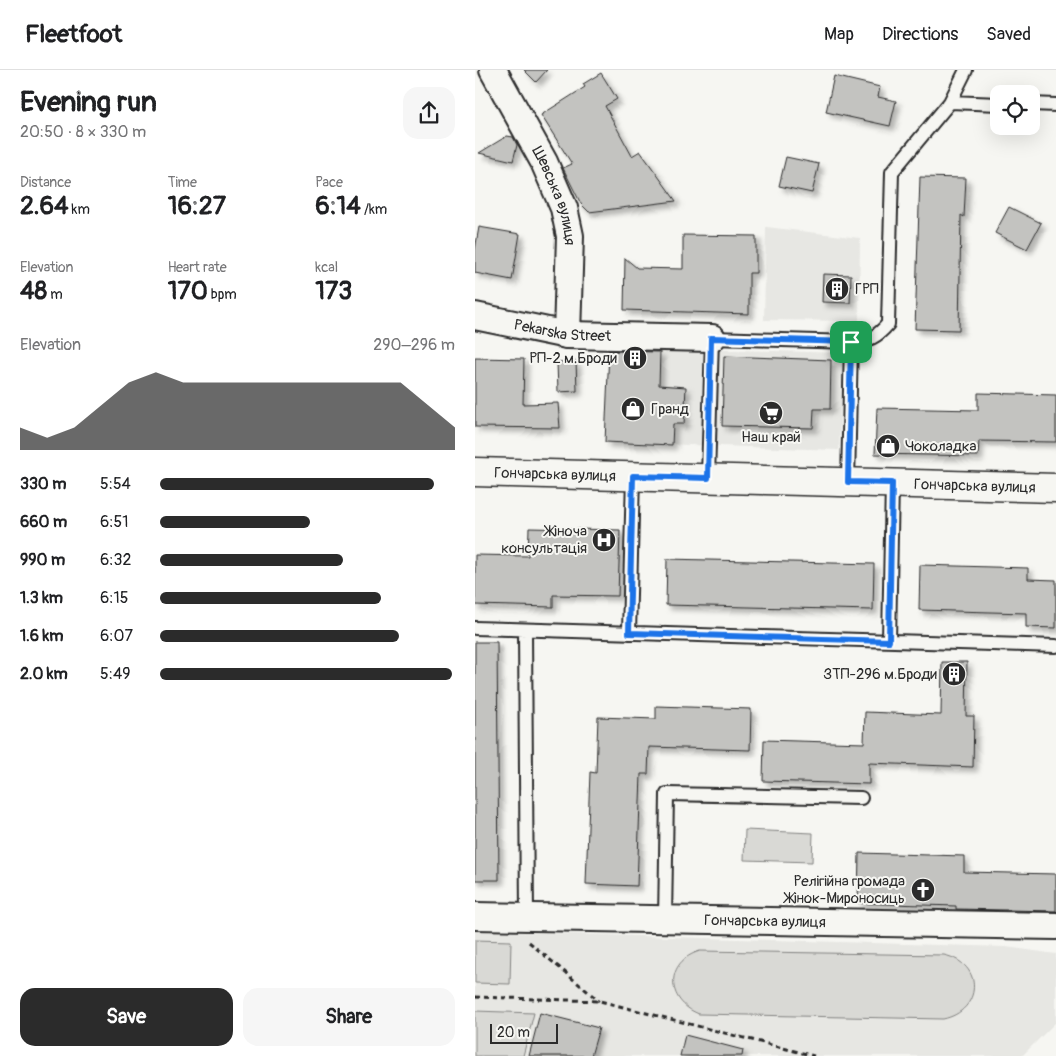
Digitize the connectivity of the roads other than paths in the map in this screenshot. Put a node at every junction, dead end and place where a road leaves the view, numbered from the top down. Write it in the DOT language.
graph roads {
  1 [pos="493,70"];
  2 [pos="966,70"];
  3 [pos="950,102"];
  4 [pos="990,104"];
  5 [pos="1040,104"];
  6 [pos="1056,105"];
  7 [pos="475,316"];
  8 [pos="567,335"];
  9 [pos="711,338"];
  10 [pos="851,342"];
  11 [pos="475,472"];
  12 [pos="633,476"];
  13 [pos="708,478"];
  14 [pos="848,482"];
  15 [pos="892,483"];
  16 [pos="1056,488"];
  17 [pos="475,628"];
  18 [pos="525,630"];
  19 [pos="629,633"];
  20 [pos="889,641"];
  21 [pos="1056,646"];
  22 [pos="861,798"];
  23 [pos="475,916"];
  24 [pos="665,920"];
  25 [pos="1056,926"];
  26 [pos="526,928"];
  1 -- 8 [label="street, Шевська вулиця"];
  2 -- 3 [label="lane"];
  3 -- 4 [label="lane"];
  3 -- 10 [label="lane"];
  5 -- 6 [label="lane"];
  7 -- 8 [label="street, Pekarska Street"];
  8 -- 9 [label="street, Pekarska Street"];
  9 -- 10 [label="lane"];
  9 -- 13 [label="lane"];
  10 -- 14 [label="lane"];
  11 -- 12 [label="main road, Гончарська вулиця"];
  12 -- 13 [label="main road, Гончарська вулиця"];
  12 -- 19 [label="lane"];
  13 -- 14 [label="main road, Гончарська вулиця"];
  14 -- 15 [label="main road, Гончарська вулиця"];
  15 -- 16 [label="main road, Гончарська вулиця"];
  15 -- 20 [label="lane"];
  17 -- 18 [label="lane"];
  18 -- 19 [label="lane"];
  18 -- 26 [label="lane"];
  19 -- 20 [label="lane"];
  20 -- 21 [label="lane"];
  22 -- 24 [label="lane"];
  23 -- 26 [label="street, Гончарська вулиця"];
  24 -- 25 [label="street, Гончарська вулиця"];
  24 -- 26 [label="street, Гончарська вулиця"];
}
